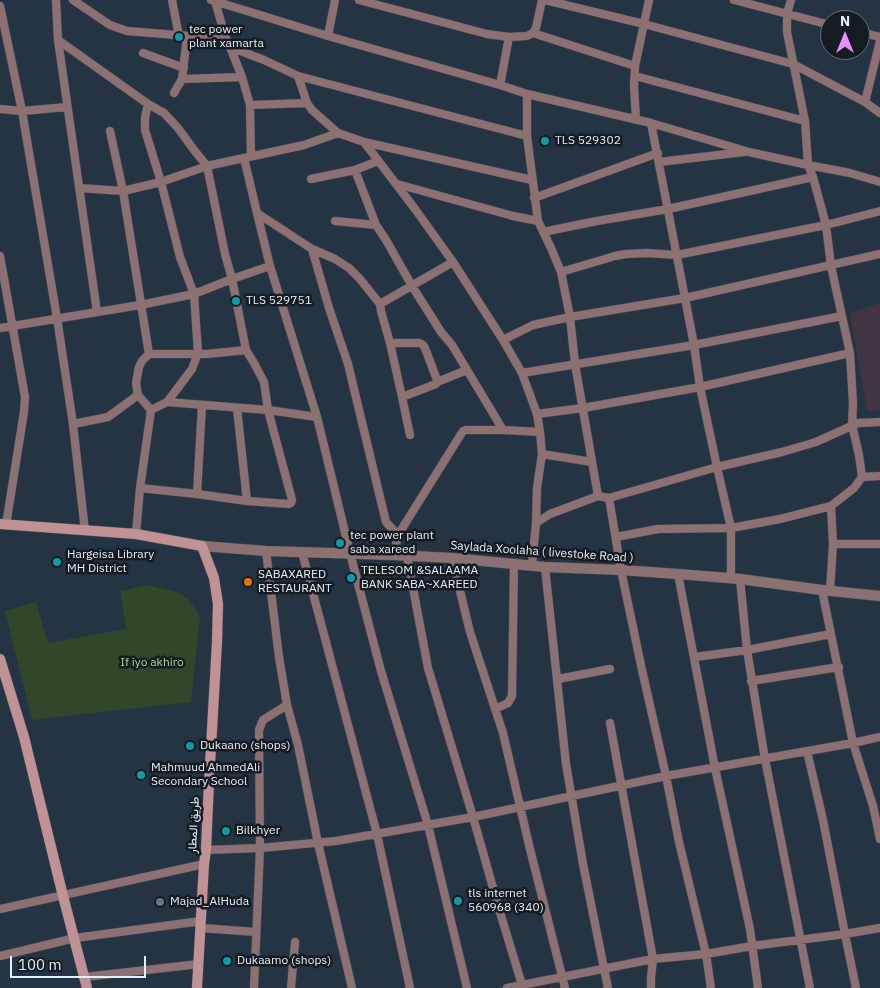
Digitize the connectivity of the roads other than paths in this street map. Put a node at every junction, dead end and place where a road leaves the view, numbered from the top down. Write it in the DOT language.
graph roads {
  1 [pos="56,0"];
  2 [pos="73,0"];
  3 [pos="172,0"];
  4 [pos="335,0"];
  5 [pos="359,0"];
  6 [pos="544,0"];
  7 [pos="649,0"];
  8 [pos="734,0"];
  9 [pos="791,0"];
  10 [pos="213,1"];
  11 [pos="0,6"];
  12 [pos="787,14"];
  13 [pos="820,22"];
  14 [pos="644,24"];
  15 [pos="533,33"];
  16 [pos="183,36"];
  17 [pos="328,36"];
  18 [pos="509,37"];
  19 [pos="226,39"];
  20 [pos="58,40"];
  21 [pos="880,41"];
  22 [pos="230,47"];
  23 [pos="143,53"];
  24 [pos="793,64"];
  25 [pos="635,66"];
  26 [pos="184,68"];
  27 [pos="877,71"];
  28 [pos="298,76"];
  29 [pos="635,76"];
  30 [pos="242,77"];
  31 [pos="182,79"];
  32 [pos="500,85"];
  33 [pos="174,93"];
  34 [pos="527,94"];
  35 [pos="865,102"];
  36 [pos="306,103"];
  37 [pos="148,104"];
  38 [pos="250,105"];
  39 [pos="67,107"];
  40 [pos="0,109"];
  41 [pos="22,111"];
  42 [pos="880,113"];
  43 [pos="636,119"];
  44 [pos="805,122"];
  45 [pos="651,123"];
  46 [pos="110,131"];
  47 [pos="338,133"];
  48 [pos="527,136"];
  49 [pos="364,142"];
  50 [pos="749,152"];
  51 [pos="658,153"];
  52 [pos="248,157"];
  53 [pos="378,161"];
  54 [pos="659,162"];
  55 [pos="808,165"];
  56 [pos="207,166"];
  57 [pos="355,170"];
  58 [pos="813,177"];
  59 [pos="311,179"];
  60 [pos="532,180"];
  61 [pos="160,182"];
  62 [pos="880,182"];
  63 [pos="396,184"];
  64 [pos="79,188"];
  65 [pos="123,191"];
  66 [pos="534,198"];
  67 [pos="668,209"];
  68 [pos="880,211"];
  69 [pos="256,213"];
  70 [pos="335,221"];
  71 [pos="538,221"];
  72 [pos="376,225"];
  73 [pos="826,225"];
  74 [pos="543,232"];
  75 [pos="312,249"];
  76 [pos="880,254"];
  77 [pos="677,255"];
  78 [pos="0,256"];
  79 [pos="453,262"];
  80 [pos="270,266"];
  81 [pos="831,266"];
  82 [pos="561,272"];
  83 [pos="232,279"];
  84 [pos="412,286"];
  85 [pos="194,294"];
  86 [pos="686,298"];
  87 [pos="140,304"];
  88 [pos="380,304"];
  89 [pos="97,312"];
  90 [pos="842,316"];
  91 [pos="570,317"];
  92 [pos="57,318"];
  93 [pos="12,326"];
  94 [pos="0,328"];
  95 [pos="503,340"];
  96 [pos="390,343"];
  97 [pos="694,345"];
  98 [pos="246,350"];
  99 [pos="198,353"];
  100 [pos="850,353"];
  101 [pos="149,354"];
  102 [pos="575,364"];
  103 [pos="467,370"];
  104 [pos="522,373"];
  105 [pos="437,382"];
  106 [pos="700,387"];
  107 [pos="138,395"];
  108 [pos="402,397"];
  109 [pos="167,402"];
  110 [pos="202,405"];
  111 [pos="237,408"];
  112 [pos="583,408"];
  113 [pos="151,410"];
  114 [pos="268,410"];
  115 [pos="537,414"];
  116 [pos="317,417"];
  117 [pos="880,422"];
  118 [pos="73,424"];
  119 [pos="852,425"];
  120 [pos="503,430"];
  121 [pos="540,432"];
  122 [pos="410,435"];
  123 [pos="542,454"];
  124 [pos="592,462"];
  125 [pos="716,467"];
  126 [pos="880,476"];
  127 [pos="862,478"];
  128 [pos="140,488"];
  129 [pos="197,494"];
  130 [pos="598,496"];
  131 [pos="609,498"];
  132 [pos="247,501"];
  133 [pos="831,506"];
  134 [pos="536,523"];
  135 [pos="3,525"];
  136 [pos="731,528"];
  137 [pos="86,531"];
  138 [pos="136,534"];
  139 [pos="398,535"];
  140 [pos="616,537"];
  141 [pos="833,544"];
  142 [pos="880,544"];
  143 [pos="202,546"];
  144 [pos="266,551"];
  145 [pos="302,552"];
  146 [pos="350,553"];
  147 [pos="394,555"];
  148 [pos="407,556"];
  149 [pos="452,558"];
  150 [pos="514,564"];
  151 [pos="532,565"];
  152 [pos="545,567"];
  153 [pos="621,570"];
  154 [pos="678,574"];
  155 [pos="735,579"];
  156 [pos="826,591"];
  157 [pos="880,596"];
  158 [pos="831,634"];
  159 [pos="747,650"];
  160 [pos="695,657"];
  161 [pos="0,659"];
  162 [pos="839,667"];
  163 [pos="610,669"];
  164 [pos="558,679"];
  165 [pos="751,681"];
  166 [pos="287,706"];
  167 [pos="495,709"];
  168 [pos="610,723"];
  169 [pos="880,737"];
  170 [pos="853,743"];
  171 [pos="807,751"];
  172 [pos="765,760"];
  173 [pos="715,768"];
  174 [pos="666,776"];
  175 [pos="622,786"];
  176 [pos="572,796"];
  177 [pos="520,806"];
  178 [pos="473,816"];
  179 [pos="428,825"];
  180 [pos="377,834"];
  181 [pos="880,839"];
  182 [pos="318,843"];
  183 [pos="260,848"];
  184 [pos="206,850"];
  185 [pos="204,864"];
  186 [pos="63,896"];
  187 [pos="0,909"];
  188 [pos="201,924"];
  189 [pos="880,928"];
  190 [pos="256,932"];
  191 [pos="845,934"];
  192 [pos="75,938"];
  193 [pos="800,941"];
  194 [pos="295,942"];
  195 [pos="752,946"];
  196 [pos="706,954"];
  197 [pos="0,956"];
  198 [pos="653,959"];
  199 [pos="199,964"];
  200 [pos="604,969"];
  201 [pos="562,976"];
  202 [pos="85,977"];
  203 [pos="523,987"];
  204 [pos="87,988"];
  205 [pos="197,988"];
  206 [pos="254,988"];
  207 [pos="291,988"];
  208 [pos="352,988"];
  209 [pos="410,988"];
  210 [pos="467,988"];
  211 [pos="507,988"];
  212 [pos="565,988"];
  213 [pos="608,988"];
  214 [pos="651,988"];
  215 [pos="712,988"];
  216 [pos="758,988"];
  217 [pos="810,988"];
  218 [pos="856,988"];
  1 -- 20 [label="street"];
  2 -- 16 [label="street"];
  3 -- 16 [label="street"];
  4 -- 17 [label="street"];
  5 -- 18 [label="street"];
  6 -- 14 [label="street"];
  6 -- 15 [label="street"];
  7 -- 14 [label="street"];
  8 -- 12 [label="street"];
  9 -- 12 [label="street"];
  10 -- 17 [label="street"];
  10 -- 19 [label="street"];
  11 -- 41 [label="street"];
  12 -- 13 [label="street"];
  12 -- 24 [label="street"];
  14 -- 24 [label="street"];
  14 -- 25 [label="street"];
  15 -- 18 [label="street"];
  15 -- 25 [label="street"];
  16 -- 19 [label="street"];
  16 -- 26 [label="street"];
  17 -- 32 [label="street"];
  18 -- 32 [label="street"];
  19 -- 22 [label="street"];
  20 -- 37 [label="street"];
  20 -- 39 [label="street"];
  21 -- 27 [label="street"];
  22 -- 28 [label="street"];
  22 -- 30 [label="street"];
  23 -- 26 [label="street"];
  24 -- 35 [label="street"];
  24 -- 44 [label="street"];
  25 -- 29 [label="street"];
  26 -- 31 [label="street"];
  27 -- 35 [label="street"];
  28 -- 36 [label="street"];
  28 -- 48 [label="street"];
  29 -- 43 [label="street"];
  29 -- 44 [label="street"];
  30 -- 31 [label="street"];
  30 -- 38 [label="street"];
  31 -- 33 [label="street"];
  32 -- 34 [label="street"];
  34 -- 43 [label="street"];
  34 -- 48 [label="street"];
  35 -- 42 [label="street"];
  36 -- 38 [label="street"];
  36 -- 47 [label="street"];
  37 -- 56 [label="street"];
  37 -- 61 [label="street"];
  38 -- 52 [label="street"];
  39 -- 41 [label="street"];
  39 -- 64 [label="street"];
  40 -- 41 [label="street"];
  41 -- 92 [label="street"];
  43 -- 45 [label="street"];
  44 -- 55 [label="street"];
  45 -- 50 [label="street"];
  45 -- 51 [label="street"];
  46 -- 65 [label="street"];
  47 -- 49 [label="street"];
  47 -- 52 [label="street"];
  48 -- 60 [label="street"];
  49 -- 53 [label="street"];
  49 -- 60 [label="street"];
  50 -- 54 [label="street"];
  50 -- 55 [label="street"];
  51 -- 54 [label="street"];
  51 -- 66 [label="street"];
  52 -- 56 [label="street"];
  52 -- 69 [label="street"];
  53 -- 57 [label="street"];
  53 -- 63 [label="street"];
  54 -- 67 [label="street"];
  55 -- 58 [label="street"];
  55 -- 62 [label="street"];
  56 -- 61 [label="street"];
  56 -- 83 [label="street"];
  57 -- 59 [label="street"];
  57 -- 72 [label="street"];
  58 -- 67 [label="street"];
  58 -- 73 [label="street"];
  60 -- 66 [label="street"];
  61 -- 65 [label="street"];
  61 -- 85 [label="street"];
  63 -- 71 [label="street"];
  63 -- 79 [label="street"];
  64 -- 65 [label="street"];
  64 -- 89 [label="street"];
  65 -- 87 [label="street"];
  66 -- 71 [label="street"];
  67 -- 74 [label="street"];
  67 -- 77 [label="street"];
  68 -- 73 [label="street"];
  69 -- 75 [label="street"];
  69 -- 80 [label="street"];
  70 -- 72 [label="street"];
  71 -- 74 [label="street"];
  72 -- 84 [label="street"];
  73 -- 77 [label="street"];
  73 -- 81 [label="street"];
  74 -- 82 [label="street"];
  75 -- 88 [label="street"];
  75 -- 139 [label="street"];
  76 -- 81 [label="street"];
  77 -- 82 [label="street"];
  77 -- 86 [label="street"];
  78 -- 93 [label="street"];
  79 -- 84 [label="street"];
  79 -- 95 [label="street"];
  80 -- 83 [label="street"];
  80 -- 116 [label="street"];
  81 -- 86 [label="street"];
  81 -- 90 [label="street"];
  82 -- 91 [label="street"];
  83 -- 85 [label="street"];
  83 -- 98 [label="street"];
  84 -- 88 [label="street"];
  84 -- 103 [label="street"];
  85 -- 87 [label="street"];
  85 -- 99 [label="street"];
  86 -- 91 [label="street"];
  86 -- 97 [label="street"];
  87 -- 89 [label="street"];
  87 -- 101 [label="street"];
  88 -- 96 [label="street"];
  89 -- 92 [label="street"];
  90 -- 97 [label="street"];
  90 -- 100 [label="street"];
  91 -- 95 [label="street"];
  91 -- 102 [label="street"];
  92 -- 93 [label="street"];
  92 -- 118 [label="street"];
  93 -- 94 [label="street"];
  93 -- 135 [label="street"];
  95 -- 104 [label="street"];
  96 -- 105 [label="street"];
  96 -- 108 [label="street"];
  97 -- 102 [label="street"];
  97 -- 106 [label="street"];
  98 -- 99 [label="street"];
  98 -- 114 [label="street"];
  99 -- 101 [label="street"];
  99 -- 109 [label="street"];
  100 -- 106 [label="street"];
  100 -- 119 [label="street"];
  101 -- 107 [label="street"];
  102 -- 104 [label="street"];
  102 -- 112 [label="street"];
  103 -- 105 [label="street"];
  103 -- 120 [label="street"];
  104 -- 115 [label="street"];
  105 -- 108 [label="street"];
  106 -- 112 [label="street"];
  106 -- 125 [label="street"];
  107 -- 113 [label="street"];
  107 -- 118 [label="street"];
  108 -- 122 [label="street"];
  109 -- 110 [label="street"];
  109 -- 113 [label="street"];
  110 -- 111 [label="street"];
  110 -- 129 [label="street"];
  111 -- 114 [label="street"];
  111 -- 132 [label="street"];
  112 -- 115 [label="street"];
  112 -- 124 [label="street"];
  113 -- 128 [label="street"];
  114 -- 116 [label="street"];
  114 -- 132 [label="street"];
  115 -- 121 [label="street"];
  116 -- 146 [label="street"];
  117 -- 119 [label="street"];
  118 -- 137 [label="street"];
  119 -- 125 [label="street"];
  119 -- 127 [label="street"];
  120 -- 121 [label="street"];
  120 -- 139 [label="street"];
  121 -- 123 [label="street"];
  123 -- 124 [label="street"];
  123 -- 134 [label="street"];
  124 -- 130 [label="street"];
  125 -- 131 [label="street"];
  125 -- 136 [label="street"];
  126 -- 127 [label="street"];
  127 -- 133 [label="street"];
  128 -- 129 [label="street"];
  128 -- 138 [label="street"];
  129 -- 132 [label="street"];
  130 -- 131 [label="street"];
  130 -- 134 [label="street"];
  131 -- 140 [label="street"];
  133 -- 136 [label="street"];
  133 -- 141 [label="street"];
  134 -- 151 [label="street"];
  135 -- 137 [label="main road"];
  136 -- 140 [label="street"];
  136 -- 155 [label="street"];
  137 -- 138 [label="main road"];
  138 -- 143 [label="main road"];
  139 -- 147 [label="street"];
  140 -- 153 [label="street"];
  141 -- 142 [label="street"];
  141 -- 156 [label="street"];
  143 -- 144 [label="street, Saylada Xoolaha ( livestoke Road )"];
  143 -- 184 [label="main road, طريق المطار"];
  144 -- 145 [label="street, Saylada Xoolaha ( livestoke Road )"];
  144 -- 166 [label="street"];
  145 -- 146 [label="street, Saylada Xoolaha ( livestoke Road )"];
  145 -- 180 [label="street"];
  146 -- 147 [label="street, Saylada Xoolaha ( livestoke Road )"];
  146 -- 179 [label="street"];
  147 -- 148 [label="street, Saylada Xoolaha ( livestoke Road )"];
  148 -- 149 [label="street, Saylada Xoolaha ( livestoke Road )"];
  148 -- 178 [label="street"];
  149 -- 150 [label="street, Saylada Xoolaha ( livestoke Road )"];
  149 -- 167 [label="street"];
  150 -- 151 [label="street, Saylada Xoolaha ( livestoke Road )"];
  150 -- 167 [label="street"];
  151 -- 152 [label="street, Saylada Xoolaha ( livestoke Road )"];
  152 -- 153 [label="street, Saylada Xoolaha ( livestoke Road )"];
  152 -- 164 [label="street"];
  153 -- 154 [label="street, Saylada Xoolaha ( livestoke Road )"];
  153 -- 174 [label="street"];
  154 -- 155 [label="street, Saylada Xoolaha ( livestoke Road )"];
  154 -- 160 [label="street"];
  155 -- 156 [label="street, Saylada Xoolaha ( livestoke Road )"];
  155 -- 159 [label="street"];
  156 -- 157 [label="street, Saylada Xoolaha ( livestoke Road )"];
  156 -- 158 [label="street"];
  158 -- 159 [label="street"];
  158 -- 162 [label="street"];
  159 -- 160 [label="street"];
  159 -- 165 [label="street"];
  160 -- 173 [label="street"];
  161 -- 186 [label="main road"];
  162 -- 165 [label="street"];
  162 -- 170 [label="street"];
  163 -- 164 [label="street"];
  164 -- 176 [label="street"];
  165 -- 172 [label="street"];
  166 -- 182 [label="street"];
  166 -- 183 [label="street"];
  167 -- 177 [label="street"];
  168 -- 175 [label="street"];
  169 -- 170 [label="street"];
  170 -- 171 [label="street"];
  170 -- 181 [label="street"];
  171 -- 172 [label="street"];
  171 -- 191 [label="street"];
  172 -- 173 [label="street"];
  172 -- 193 [label="street"];
  173 -- 174 [label="street"];
  173 -- 195 [label="street"];
  174 -- 175 [label="street"];
  174 -- 196 [label="street"];
  175 -- 176 [label="street"];
  175 -- 198 [label="street"];
  176 -- 177 [label="street"];
  176 -- 200 [label="street"];
  177 -- 178 [label="street"];
  177 -- 201 [label="street"];
  178 -- 179 [label="street"];
  178 -- 203 [label="street"];
  179 -- 180 [label="street"];
  179 -- 210 [label="street"];
  180 -- 182 [label="street"];
  180 -- 209 [label="street"];
  182 -- 183 [label="street"];
  182 -- 208 [label="street"];
  183 -- 184 [label="street"];
  183 -- 190 [label="street"];
  184 -- 185 [label="main road, طريق المطار"];
  185 -- 186 [label="street"];
  185 -- 188 [label="main road, طريق المطار"];
  186 -- 187 [label="street"];
  186 -- 192 [label="main road"];
  188 -- 190 [label="street"];
  188 -- 192 [label="street"];
  188 -- 199 [label="main road, طريق المطار"];
  189 -- 191 [label="street"];
  190 -- 206 [label="street"];
  191 -- 193 [label="street"];
  191 -- 218 [label="street"];
  192 -- 197 [label="street"];
  192 -- 202 [label="main road"];
  193 -- 195 [label="street"];
  193 -- 217 [label="street"];
  194 -- 207 [label="street"];
  195 -- 196 [label="street"];
  195 -- 216 [label="street"];
  196 -- 198 [label="street"];
  196 -- 215 [label="street"];
  198 -- 200 [label="street"];
  198 -- 214 [label="street"];
  199 -- 202 [label="street"];
  199 -- 205 [label="main road, طريق المطار"];
  200 -- 201 [label="street"];
  200 -- 213 [label="street"];
  201 -- 203 [label="street"];
  201 -- 212 [label="street"];
  202 -- 204 [label="main road"];
  203 -- 211 [label="street"];
}
